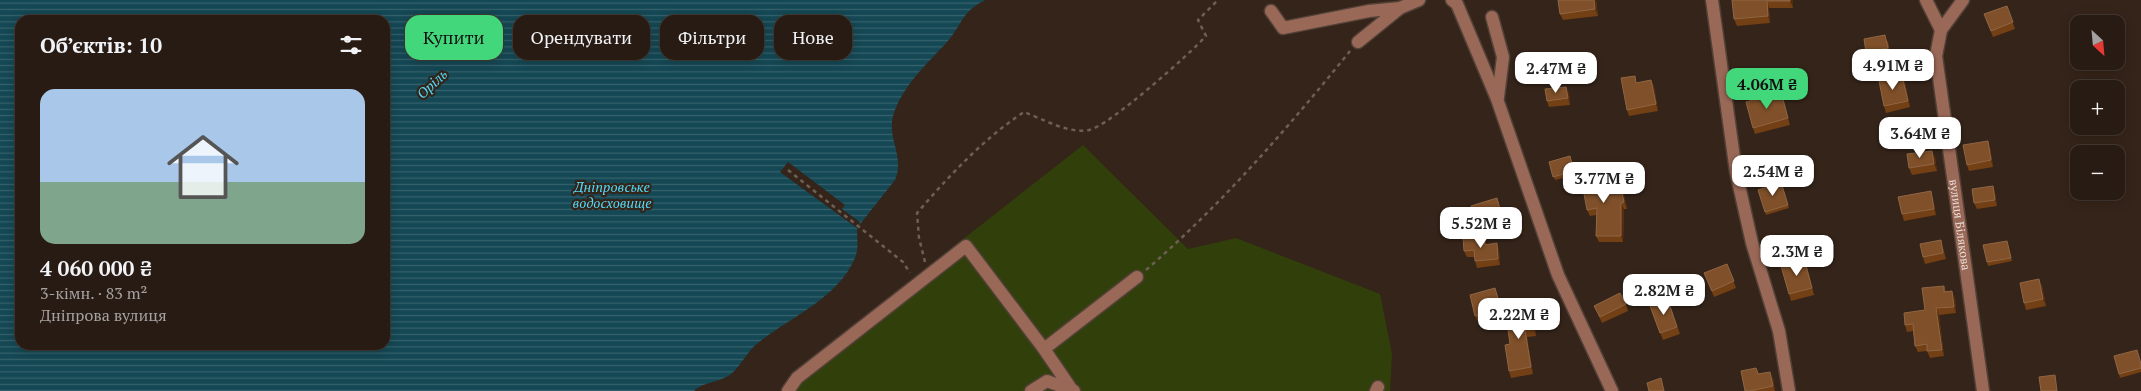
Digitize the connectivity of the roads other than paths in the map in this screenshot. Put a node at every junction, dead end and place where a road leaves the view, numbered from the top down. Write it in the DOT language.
graph roads {
  1 [pos="1419,0"];
  2 [pos="1452,0"];
  3 [pos="1712,0"];
  4 [pos="1926,0"];
  5 [pos="1963,0"];
  6 [pos="1400,8"];
  7 [pos="1270,11"];
  8 [pos="1492,17"];
  9 [pos="1940,30"];
  10 [pos="1358,42"];
  11 [pos="1497,99"];
  12 [pos="1137,277"];
  13 [pos="1044,349"];
  14 [pos="788,391"];
  15 [pos="1031,391"];
  16 [pos="1074,391"];
  17 [pos="1612,391"];
  18 [pos="1789,391"];
  19 [pos="1983,391"];
  1 -- 6 [label="street"];
  2 -- 11 [label="street"];
  3 -- 18 [label="street"];
  4 -- 9 [label="street"];
  5 -- 9 [label="street"];
  6 -- 7 [label="street"];
  6 -- 10 [label="street"];
  8 -- 11 [label="street"];
  9 -- 19 [label="street, вулиця Білякова"];
  11 -- 17 [label="street"];
  12 -- 13 [label="street"];
  13 -- 14 [label="street"];
  13 -- 16 [label="street"];
  15 -- 16 [label="street"];
}
